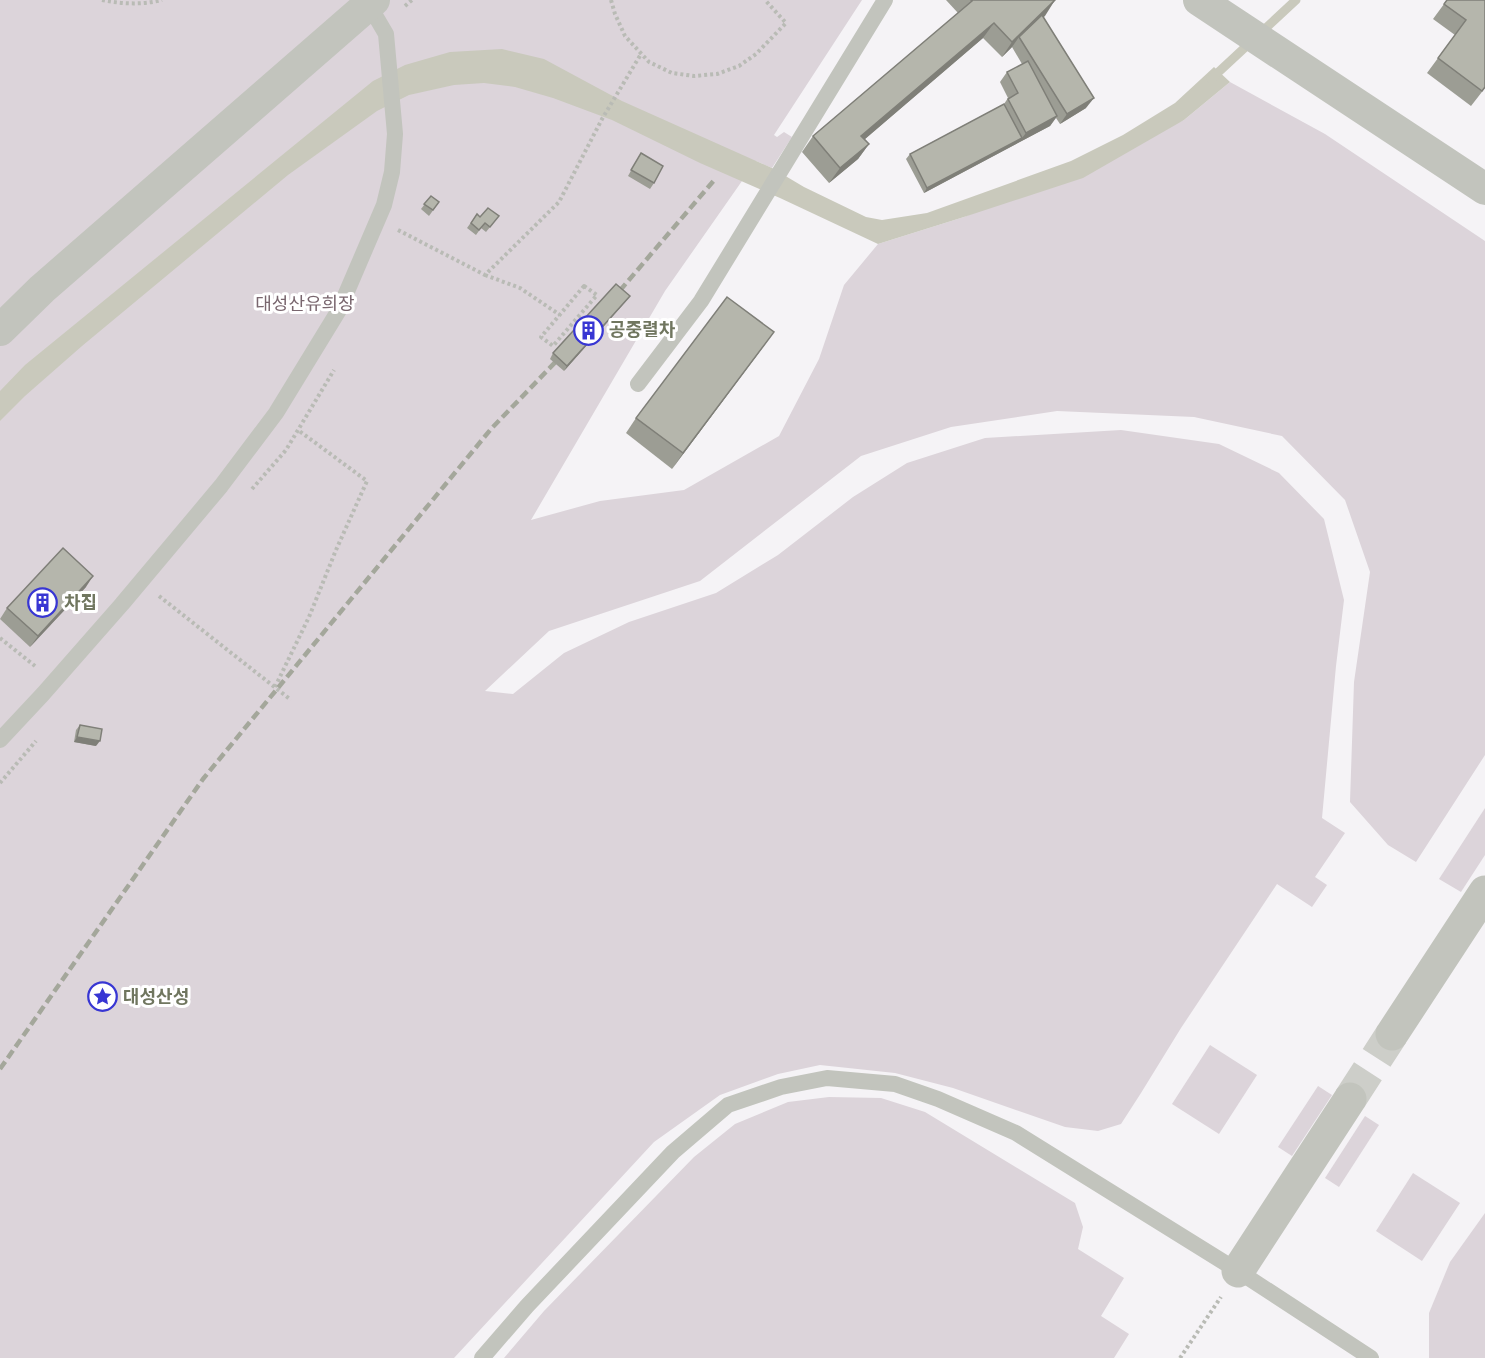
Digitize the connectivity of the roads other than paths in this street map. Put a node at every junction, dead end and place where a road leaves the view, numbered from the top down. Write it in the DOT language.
graph roads {
  1 [pos="885,0"];
  2 [pos="1199,0"];
  3 [pos="370,1"];
  4 [pos="1485,189"];
  5 [pos="0,330"];
  6 [pos="638,384"];
  7 [pos="0,740"];
  8 [pos="1485,892"];
  9 [pos="1392,1034"];
  10 [pos="1350,1099"];
  11 [pos="1238,1271"];
  12 [pos="482,1358"];
  13 [pos="1371,1358"];
  1 -- 6 [label="lane"];
  2 -- 4 [label="street"];
  3 -- 5 [label="street"];
  3 -- 7 [label="lane"];
  8 -- 9 [label="street"];
  10 -- 11 [label="street"];
  11 -- 12 [label="lane"];
  11 -- 13 [label="lane"];
}
